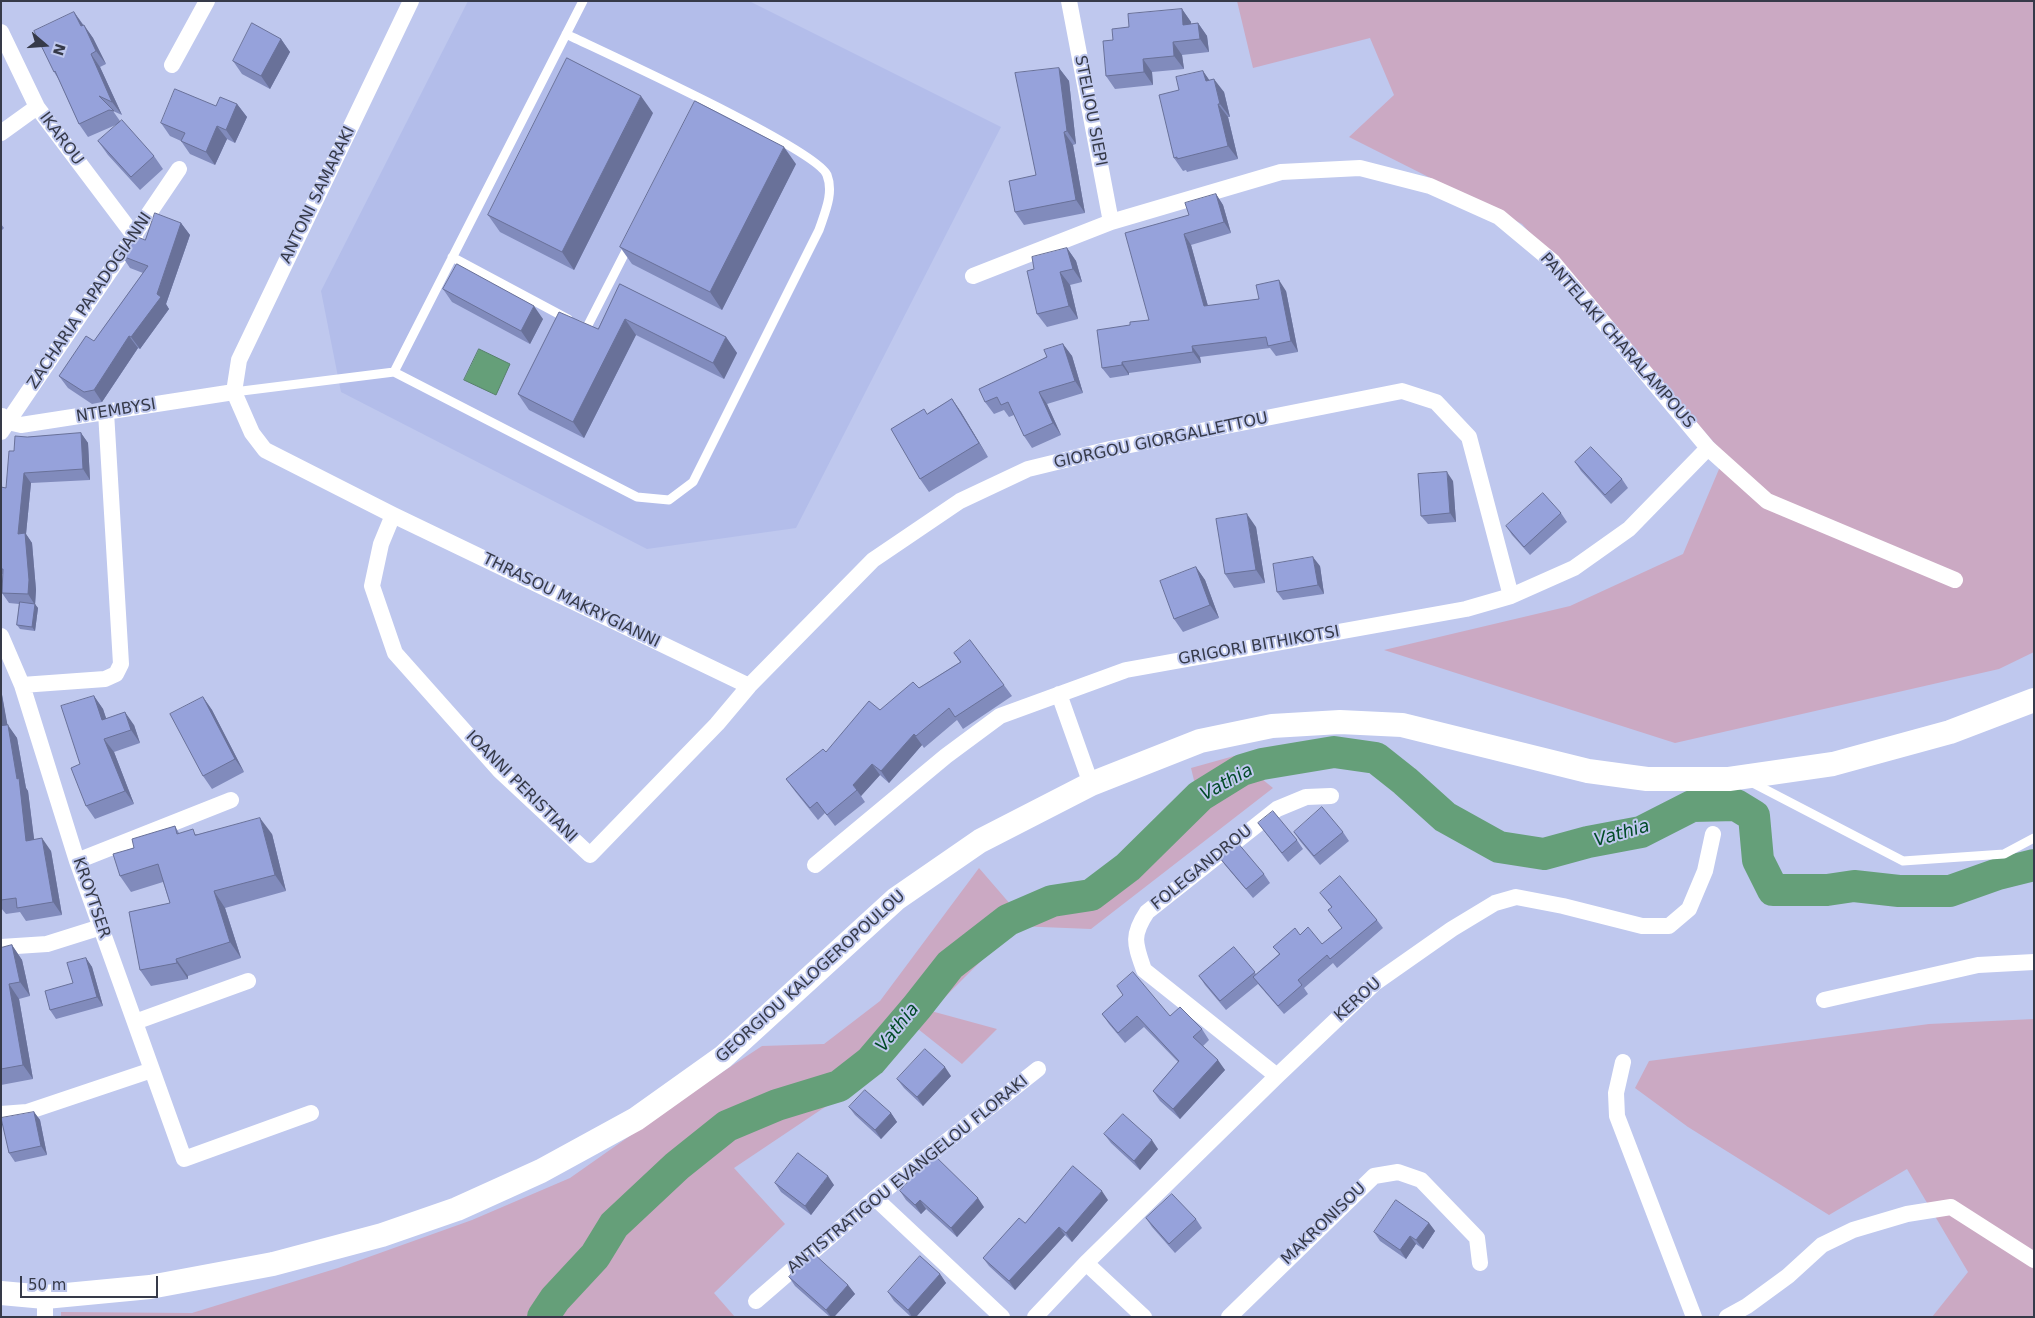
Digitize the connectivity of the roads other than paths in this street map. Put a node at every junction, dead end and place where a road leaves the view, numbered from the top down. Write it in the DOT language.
graph roads {
  1 [pos="207,1"];
  2 [pos="411,1"];
  3 [pos="583,1"];
  4 [pos="1069,1"];
  5 [pos="1,32"];
  6 [pos="566,34"];
  7 [pos="172,65"];
  8 [pos="703,100"];
  9 [pos="36,107"];
  10 [pos="699,109"];
  11 [pos="1,132"];
  12 [pos="179,169"];
  13 [pos="1111,222"];
  14 [pos="636,232"];
  15 [pos="135,237"];
  16 [pos="452,257"];
  17 [pos="973,276"];
  18 [pos="394,372"];
  19 [pos="234,392"];
  20 [pos="106,412"];
  21 [pos="3,423"];
  22 [pos="1708,448"];
  23 [pos="394,516"];
  24 [pos="1955,580"];
  25 [pos="1511,596"];
  26 [pos="1,636"];
  27 [pos="22,684"];
  28 [pos="749,686"];
  29 [pos="1059,694"];
  30 [pos="2034,700"];
  31 [pos="1742,777"];
  32 [pos="1091,784"];
  33 [pos="1331,796"];
  34 [pos="231,800"];
  35 [pos="1713,834"];
  36 [pos="2034,838"];
  37 [pos="77,861"];
  38 [pos="815,865"];
  39 [pos="100,927"];
  40 [pos="1,947"];
  41 [pos="2034,962"];
  42 [pos="248,981"];
  43 [pos="1824,1000"];
  44 [pos="135,1022"];
  45 [pos="1623,1062"];
  46 [pos="152,1070"];
  47 [pos="1038,1070"];
  48 [pos="1277,1076"];
  49 [pos="310,1113"];
  50 [pos="1,1114"];
  51 [pos="874,1198"];
  52 [pos="2034,1260"];
  53 [pos="1086,1263"];
  54 [pos="1480,1263"];
  55 [pos="1,1293"];
  56 [pos="756,1301"];
  57 [pos="45,1307"];
  58 [pos="1002,1317"];
  59 [pos="1034,1317"];
  60 [pos="1144,1317"];
  61 [pos="1229,1317"];
  62 [pos="1694,1317"];
  63 [pos="1727,1317"];
  1 -- 7 [label="street"];
  2 -- 19 [label="street, ANTONI SAMARAKI"];
  3 -- 6 [label="lane"];
  4 -- 13 [label="street, STELIOU SIEPI"];
  5 -- 9 [label="street, IKAROU"];
  6 -- 8 [label="lane"];
  6 -- 16 [label="lane"];
  8 -- 10 [label="lane"];
  8 -- 18 [label="lane"];
  9 -- 11 [label="street"];
  9 -- 15 [label="street, IKAROU"];
  12 -- 15 [label="street, ZACHARIA PAPADOGIANNI"];
  13 -- 17 [label="street, PANTELAKI CHARALAMPOUS"];
  13 -- 22 [label="street, PANTELAKI CHARALAMPOUS"];
  14 -- 16 [label="lane"];
  15 -- 21 [label="street, ZACHARIA PAPADOGIANNI"];
  16 -- 18 [label="lane"];
  18 -- 19 [label="lane"];
  19 -- 20 [label="street, NTEMBYSI"];
  19 -- 23 [label="street, THRASOU MAKRYGIANNI"];
  20 -- 21 [label="street, NTEMBYSI"];
  20 -- 27 [label="street"];
  22 -- 24 [label="street, PANTELAKI CHARALAMPOUS"];
  22 -- 25 [label="street, GRIGORI BITHIKOTSI"];
  23 -- 28 [label="street, THRASOU MAKRYGIANNI"];
  23 -- 28 [label="street, IOANNI PERISTIANI"];
  25 -- 28 [label="street, GIORGOU GIORGALLETTOU"];
  25 -- 29 [label="street, GRIGORI BITHIKOTSI"];
  26 -- 27 [label="street, KROYTSER"];
  27 -- 37 [label="street, KROYTSER"];
  29 -- 32 [label="street"];
  29 -- 38 [label="street, GRIGORI BITHIKOTSI"];
  30 -- 31 [label="street, GEORGIOU KALOGEROPOULOU"];
  31 -- 32 [label="street, GEORGIOU KALOGEROPOULOU"];
  31 -- 36 [label="lane"];
  32 -- 57 [label="street, GEORGIOU KALOGEROPOULOU"];
  33 -- 48 [label="street, FOLEGANDROU"];
  34 -- 37 [label="street"];
  35 -- 48 [label="street, KEROU"];
  37 -- 39 [label="street, KROYTSER"];
  39 -- 40 [label="street"];
  39 -- 44 [label="street, KROYTSER"];
  41 -- 43 [label="street"];
  42 -- 44 [label="street"];
  44 -- 46 [label="street, KROYTSER"];
  45 -- 62 [label="street"];
  46 -- 49 [label="street, KROYTSER"];
  46 -- 50 [label="street"];
  47 -- 51 [label="street, ANTISTRATIGOU EVANGELOU FLORAKI"];
  48 -- 53 [label="street, KEROU"];
  51 -- 56 [label="street, ANTISTRATIGOU EVANGELOU FLORAKI"];
  51 -- 58 [label="street"];
  52 -- 63 [label="street"];
  53 -- 59 [label="street, KEROU"];
  53 -- 60 [label="street"];
  54 -- 61 [label="street, MAKRONISOU"];
  55 -- 57 [label="street, GEORGIOU KALOGEROPOULOU"];
}
